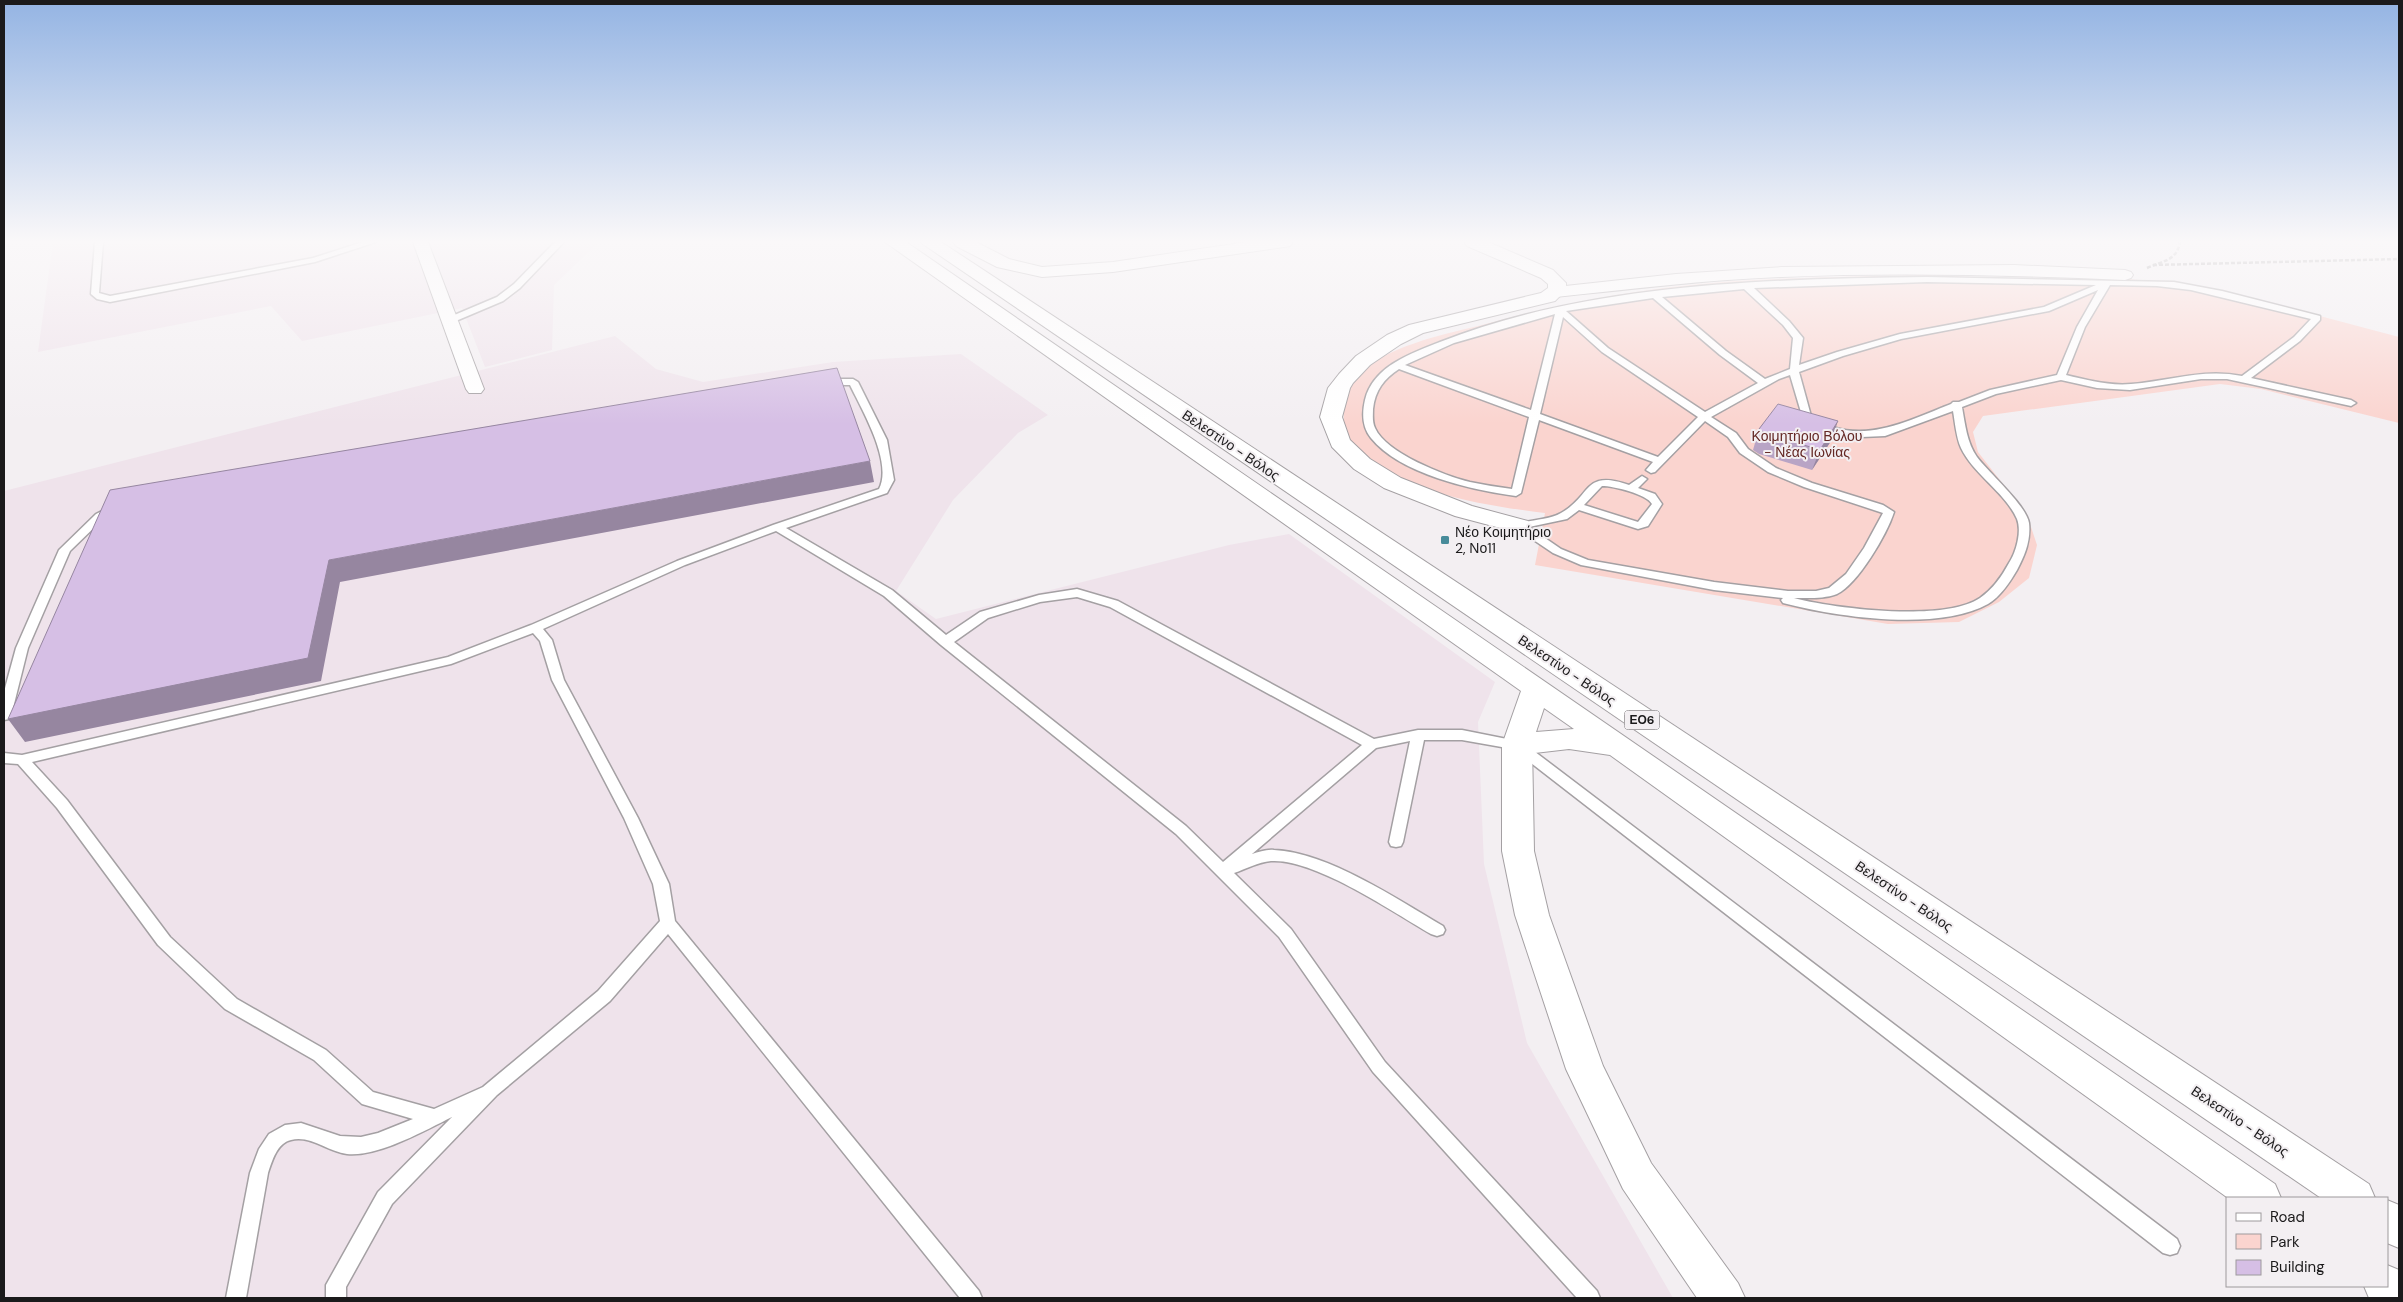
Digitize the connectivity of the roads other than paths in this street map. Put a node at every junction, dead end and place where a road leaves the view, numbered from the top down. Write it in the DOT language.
graph roads {
  1 [pos="442,303"];
  2 [pos="491,303"];
  3 [pos="981,303"];
  4 [pos="1020,303"];
  5 [pos="1524,303"];
  6 [pos="1554,303"];
  7 [pos="1558,303"];
  8 [pos="1560,303"];
  9 [pos="1569,303"];
  10 [pos="1598,303"];
  11 [pos="1663,303"];
  12 [pos="1764,303"];
  13 [pos="2059,303"];
  14 [pos="2095,303"];
  15 [pos="2253,303"];
  16 [pos="448,321"];
  17 [pos="1398,365"];
  18 [pos="1794,371"];
  19 [pos="2062,377"];
  20 [pos="2244,379"];
  21 [pos="819,383"];
  22 [pos="1765,383"];
  23 [pos="475,389"];
  24 [pos="2351,403"];
  25 [pos="1956,404"];
  26 [pos="1534,414"];
  27 [pos="1705,416"];
  28 [pos="1660,461"];
  29 [pos="1651,470"];
  30 [pos="1642,479"];
  31 [pos="1630,489"];
  32 [pos="120,505"];
  33 [pos="1577,506"];
  34 [pos="1519,526"];
  35 [pos="777,527"];
  36 [pos="1766,593"];
  37 [pos="535,628"];
  38 [pos="945,642"];
  39 [pos="1536,688"];
  40 [pos="4,716"];
  41 [pos="1418,735"];
  42 [pos="1372,744"];
  43 [pos="1517,745"];
  44 [pos="1619,746"];
  45 [pos="4,758"];
  46 [pos="22,760"];
  47 [pos="1396,842"];
  48 [pos="1222,871"];
  49 [pos="668,923"];
  50 [pos="1437,930"];
  51 [pos="491,1090"];
  52 [pos="433,1117"];
  53 [pos="2260,1197"];
  54 [pos="2354,1197"];
  55 [pos="2388,1221"];
  56 [pos="2399,1228"];
  57 [pos="2170,1246"];
  58 [pos="2386,1287"];
  59 [pos="2399,1296"];
  60 [pos="236,1298"];
  61 [pos="336,1298"];
  62 [pos="972,1298"];
  63 [pos="1590,1298"];
  64 [pos="1723,1298"];
  1 -- 16 [label="street"];
  2 -- 16 [label="lane"];
  3 -- 39 [label="main road, Βελεστίνο - Βόλος / ΕΟ6"];
  4 -- 54 [label="main road, Βελεστίνο - Βόλος / ΕΟ6"];
  5 -- 34 [label="main road"];
  6 -- 17 [label="lane"];
  7 -- 26 [label="lane"];
  8 -- 27 [label="lane"];
  9 -- 10 [label="lane"];
  11 -- 22 [label="lane"];
  12 -- 18 [label="lane"];
  13 -- 18 [label="lane"];
  14 -- 19 [label="lane"];
  15 -- 20 [label="lane"];
  16 -- 23 [label="street"];
  17 -- 26 [label="lane"];
  17 -- 26 [label="lane"];
  18 -- 22 [label="lane"];
  18 -- 25 [label="lane"];
  19 -- 20 [label="lane"];
  19 -- 25 [label="lane"];
  20 -- 24 [label="lane"];
  21 -- 35 [label="lane"];
  22 -- 27 [label="lane"];
  25 -- 36 [label="lane"];
  26 -- 28 [label="lane"];
  27 -- 28 [label="lane"];
  27 -- 36 [label="lane"];
  28 -- 29 [label="lane"];
  30 -- 31 [label="lane"];
  31 -- 33 [label="lane"];
  31 -- 33 [label="lane"];
  32 -- 40 [label="lane"];
  33 -- 34 [label="lane"];
  34 -- 36 [label="lane"];
  35 -- 37 [label="lane"];
  35 -- 38 [label="lane"];
  37 -- 46 [label="lane"];
  37 -- 49 [label="lane"];
  38 -- 42 [label="lane"];
  38 -- 48 [label="lane"];
  39 -- 43 [label="main road"];
  39 -- 44 [label="main road, Βελεστίνο - Βόλος / ΕΟ6"];
  41 -- 42 [label="lane"];
  41 -- 43 [label="lane"];
  41 -- 47 [label="lane"];
  42 -- 48 [label="lane"];
  43 -- 44 [label="main road"];
  43 -- 57 [label="lane"];
  43 -- 64 [label="main road"];
  44 -- 53 [label="main road, Βελεστίνο - Βόλος / ΕΟ6"];
  45 -- 46 [label="lane"];
  46 -- 52 [label="lane"];
  48 -- 50 [label="lane"];
  48 -- 63 [label="lane"];
  49 -- 51 [label="lane"];
  49 -- 62 [label="lane"];
  51 -- 52 [label="lane"];
  51 -- 61 [label="lane"];
  52 -- 60 [label="lane"];
  55 -- 56 [label="main road"];
  58 -- 59 [label="main road"];
}
